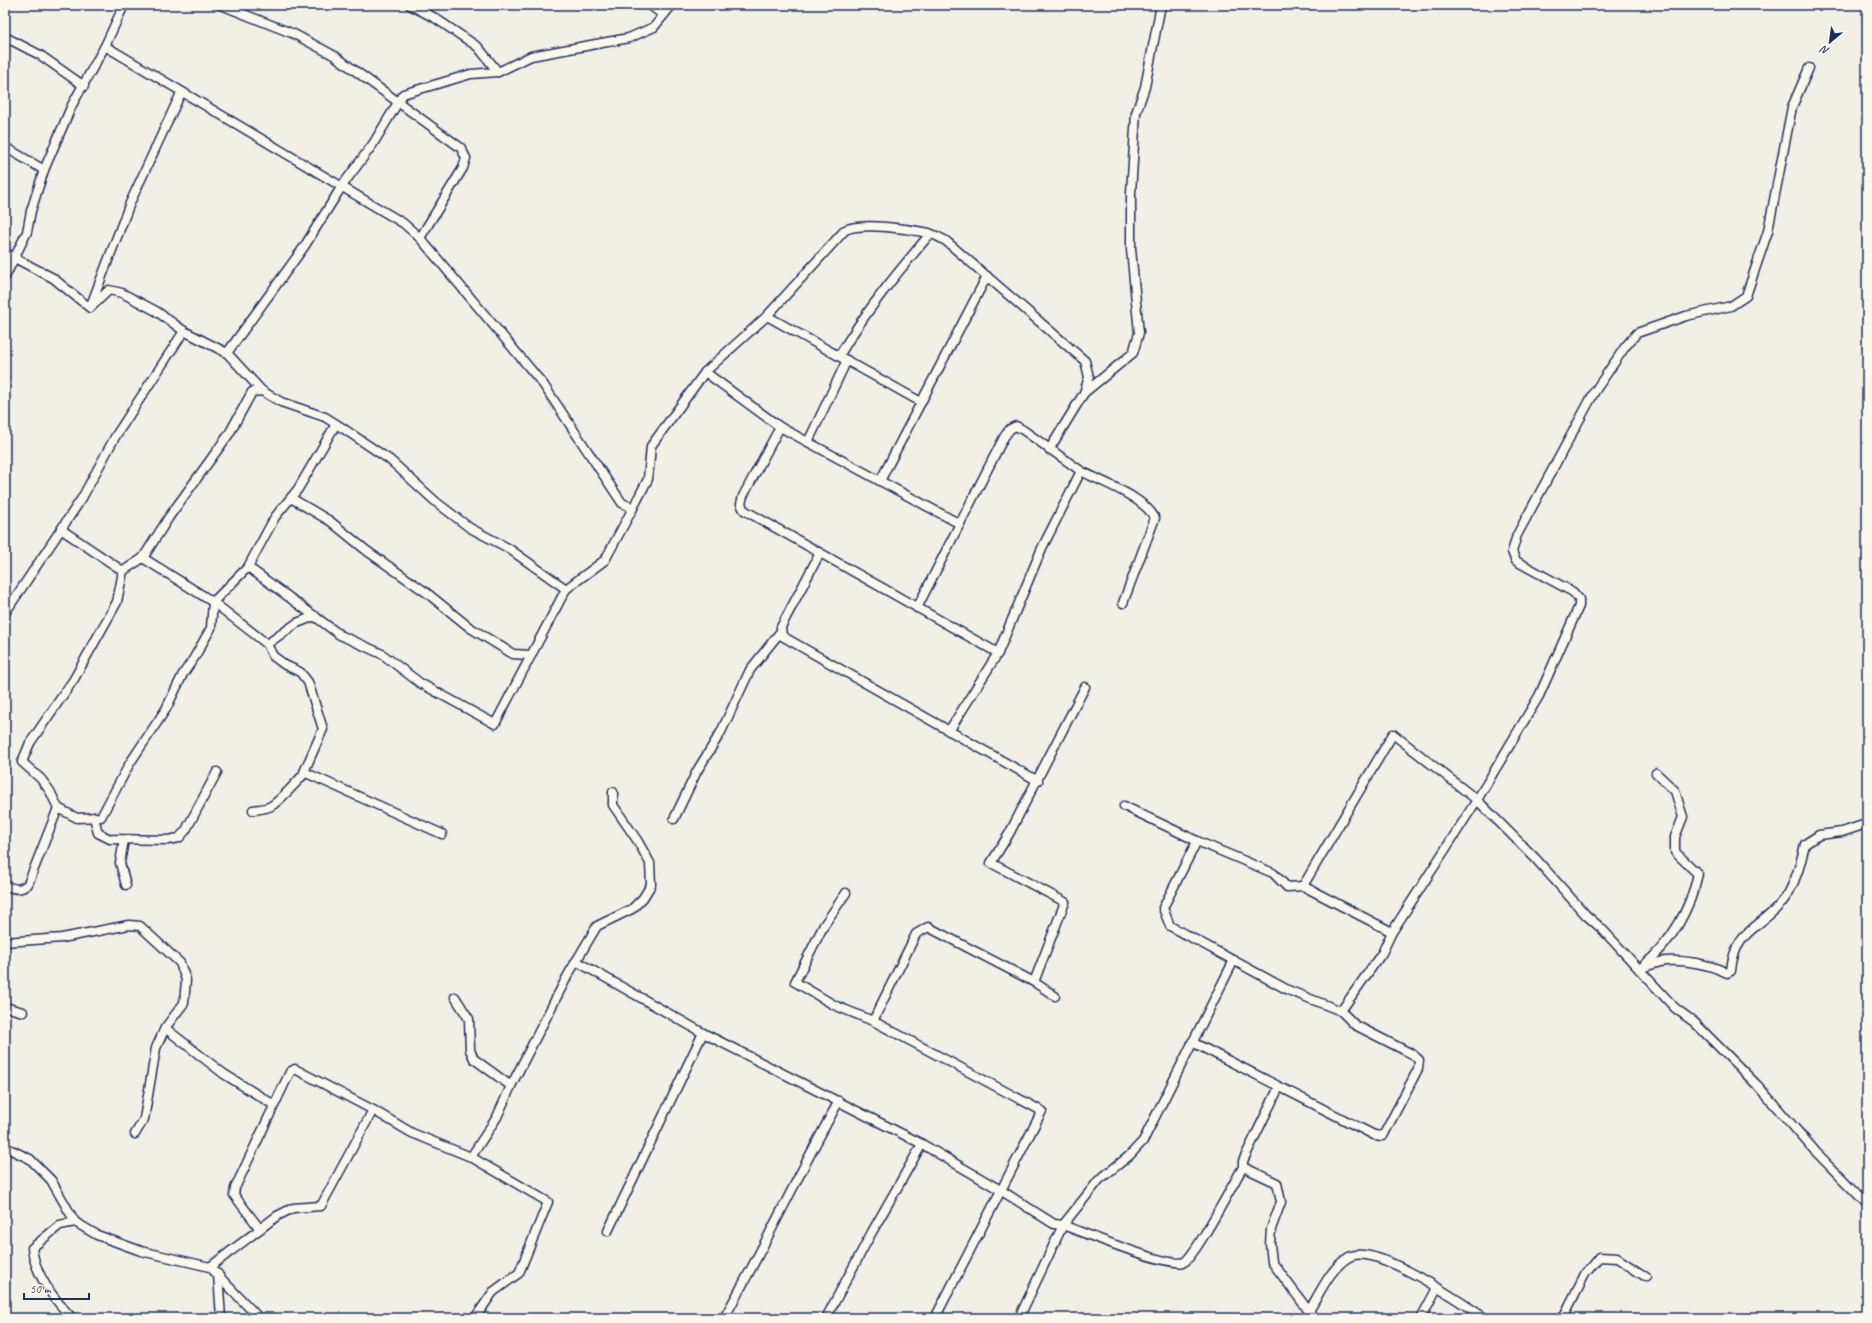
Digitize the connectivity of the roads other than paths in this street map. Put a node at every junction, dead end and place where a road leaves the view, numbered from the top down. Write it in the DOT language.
graph roads {
  1 [pos="124,5"];
  2 [pos="220,5"];
  3 [pos="410,5"];
  4 [pos="650,5"];
  5 [pos="672,5"];
  6 [pos="1161,5"];
  7 [pos="664,15"];
  8 [pos="5,37"];
  9 [pos="105,46"];
  10 [pos="1809,68"];
  11 [pos="498,72"];
  12 [pos="84,86"];
  13 [pos="181,93"];
  14 [pos="397,102"];
  15 [pos="5,147"];
  16 [pos="44,170"];
  17 [pos="342,186"];
  18 [pos="930,234"];
  19 [pos="420,238"];
  20 [pos="5,253"];
  21 [pos="15,259"];
  22 [pos="987,276"];
  23 [pos="5,277"];
  24 [pos="90,308"];
  25 [pos="767,316"];
  26 [pos="184,331"];
  27 [pos="227,353"];
  28 [pos="839,356"];
  29 [pos="847,360"];
  30 [pos="705,372"];
  31 [pos="262,391"];
  32 [pos="1084,393"];
  33 [pos="922,402"];
  34 [pos="336,424"];
  35 [pos="780,427"];
  36 [pos="808,442"];
  37 [pos="1049,450"];
  38 [pos="1081,471"];
  39 [pos="880,481"];
  40 [pos="291,498"];
  41 [pos="633,508"];
  42 [pos="960,524"];
  43 [pos="62,530"];
  44 [pos="820,553"];
  45 [pos="143,558"];
  46 [pos="248,567"];
  47 [pos="123,571"];
  48 [pos="566,588"];
  49 [pos="213,602"];
  50 [pos="1123,602"];
  51 [pos="917,608"];
  52 [pos="5,613"];
  53 [pos="315,616"];
  54 [pos="781,631"];
  55 [pos="267,644"];
  56 [pos="998,653"];
  57 [pos="531,655"];
  58 [pos="1085,687"];
  59 [pos="948,731"];
  60 [pos="217,772"];
  61 [pos="306,772"];
  62 [pos="1656,773"];
  63 [pos="1037,781"];
  64 [pos="613,792"];
  65 [pos="1477,800"];
  66 [pos="1124,806"];
  67 [pos="58,808"];
  68 [pos="253,810"];
  69 [pos="94,817"];
  70 [pos="674,819"];
  71 [pos="1867,826"];
  72 [pos="442,834"];
  73 [pos="124,840"];
  74 [pos="1197,841"];
  75 [pos="126,885"];
  76 [pos="5,886"];
  77 [pos="1303,886"];
  78 [pos="846,893"];
  79 [pos="1392,932"];
  80 [pos="5,942"];
  81 [pos="1234,960"];
  82 [pos="576,962"];
  83 [pos="1639,969"];
  84 [pos="1034,982"];
  85 [pos="1056,996"];
  86 [pos="455,997"];
  87 [pos="5,1007"];
  88 [pos="1341,1011"];
  89 [pos="23,1012"];
  90 [pos="873,1021"];
  91 [pos="165,1028"];
  92 [pos="703,1033"];
  93 [pos="1192,1042"];
  94 [pos="511,1086"];
  95 [pos="1279,1087"];
  96 [pos="839,1101"];
  97 [pos="274,1105"];
  98 [pos="373,1110"];
  99 [pos="136,1134"];
  100 [pos="922,1144"];
  101 [pos="5,1147"];
  102 [pos="471,1156"];
  103 [pos="1243,1167"];
  104 [pos="1002,1191"];
  105 [pos="1867,1204"];
  106 [pos="75,1222"];
  107 [pos="1063,1225"];
  108 [pos="260,1229"];
  109 [pos="608,1231"];
  110 [pos="210,1266"];
  111 [pos="218,1274"];
  112 [pos="1646,1277"];
  113 [pos="1436,1288"];
  114 [pos="1309,1311"];
  115 [pos="72,1318"];
  116 [pos="221,1318"];
  117 [pos="259,1318"];
  118 [pos="475,1318"];
  119 [pos="724,1318"];
  120 [pos="826,1318"];
  121 [pos="935,1318"];
  122 [pos="1019,1318"];
  123 [pos="1314,1318"];
  124 [pos="1421,1318"];
  125 [pos="1485,1318"];
  126 [pos="1561,1318"];
  1 -- 9 [label="street"];
  2 -- 14 [label="street"];
  3 -- 11 [label="street"];
  4 -- 7 [label="street"];
  5 -- 7 [label="street"];
  6 -- 32 [label="street"];
  7 -- 11 [label="street"];
  8 -- 12 [label="street"];
  9 -- 12 [label="street"];
  9 -- 13 [label="street"];
  10 -- 65 [label="street"];
  11 -- 14 [label="street"];
  12 -- 16 [label="street"];
  13 -- 17 [label="street"];
  13 -- 24 [label="street"];
  14 -- 17 [label="street"];
  14 -- 19 [label="street"];
  15 -- 16 [label="street"];
  16 -- 21 [label="street"];
  17 -- 19 [label="street"];
  17 -- 27 [label="street"];
  18 -- 22 [label="street"];
  18 -- 25 [label="street"];
  18 -- 28 [label="street"];
  19 -- 41 [label="street"];
  20 -- 21 [label="street"];
  21 -- 23 [label="street"];
  21 -- 24 [label="street"];
  22 -- 32 [label="street"];
  22 -- 33 [label="street"];
  24 -- 26 [label="street"];
  25 -- 28 [label="street"];
  25 -- 30 [label="street"];
  26 -- 27 [label="street"];
  26 -- 43 [label="street"];
  27 -- 31 [label="street"];
  28 -- 29 [label="street"];
  29 -- 33 [label="street"];
  29 -- 36 [label="street"];
  30 -- 35 [label="street"];
  30 -- 41 [label="street"];
  31 -- 34 [label="street"];
  31 -- 45 [label="street"];
  32 -- 37 [label="street"];
  33 -- 39 [label="street"];
  34 -- 40 [label="street"];
  34 -- 48 [label="street"];
  35 -- 36 [label="street"];
  35 -- 44 [label="street"];
  36 -- 39 [label="street"];
  37 -- 38 [label="street"];
  37 -- 42 [label="street"];
  38 -- 50 [label="street"];
  38 -- 56 [label="street"];
  39 -- 42 [label="street"];
  40 -- 46 [label="street"];
  40 -- 57 [label="street"];
  41 -- 48 [label="street"];
  42 -- 51 [label="street"];
  43 -- 47 [label="street"];
  43 -- 52 [label="street"];
  44 -- 51 [label="street"];
  44 -- 54 [label="street"];
  45 -- 47 [label="street"];
  45 -- 49 [label="street"];
  46 -- 49 [label="street"];
  46 -- 53 [label="street"];
  47 -- 67 [label="street"];
  48 -- 57 [label="street"];
  49 -- 55 [label="street"];
  49 -- 69 [label="street"];
  51 -- 56 [label="street"];
  53 -- 55 [label="street"];
  53 -- 57 [label="street"];
  54 -- 59 [label="street"];
  54 -- 70 [label="street"];
  55 -- 61 [label="street"];
  56 -- 59 [label="street"];
  58 -- 63 [label="street"];
  59 -- 63 [label="street"];
  60 -- 73 [label="street"];
  61 -- 68 [label="street"];
  61 -- 72 [label="street"];
  62 -- 83 [label="street"];
  63 -- 84 [label="street"];
  64 -- 82 [label="street"];
  65 -- 77 [label="street"];
  65 -- 79 [label="street"];
  65 -- 83 [label="street"];
  66 -- 74 [label="street"];
  67 -- 69 [label="street"];
  67 -- 76 [label="street"];
  69 -- 73 [label="street"];
  71 -- 83 [label="street"];
  73 -- 75 [label="street"];
  74 -- 77 [label="street"];
  74 -- 81 [label="street"];
  77 -- 79 [label="street"];
  78 -- 90 [label="street"];
  79 -- 88 [label="street"];
  80 -- 91 [label="street"];
  81 -- 88 [label="street"];
  81 -- 93 [label="street"];
  82 -- 92 [label="street"];
  82 -- 94 [label="street"];
  83 -- 105 [label="street"];
  84 -- 85 [label="street"];
  84 -- 90 [label="street"];
  86 -- 94 [label="street"];
  87 -- 89 [label="street"];
  88 -- 95 [label="street"];
  90 -- 104 [label="street"];
  91 -- 97 [label="street"];
  91 -- 99 [label="street"];
  92 -- 96 [label="street"];
  92 -- 109 [label="street"];
  93 -- 95 [label="street"];
  93 -- 107 [label="street"];
  94 -- 102 [label="street"];
  95 -- 103 [label="street"];
  96 -- 100 [label="street"];
  96 -- 119 [label="street"];
  97 -- 98 [label="street"];
  97 -- 108 [label="street"];
  98 -- 102 [label="street"];
  98 -- 108 [label="street"];
  100 -- 104 [label="street"];
  100 -- 120 [label="street"];
  101 -- 106 [label="street"];
  102 -- 118 [label="street"];
  103 -- 107 [label="street"];
  103 -- 114 [label="street"];
  104 -- 107 [label="street"];
  104 -- 121 [label="street"];
  106 -- 110 [label="street"];
  106 -- 115 [label="street"];
  107 -- 122 [label="street"];
  108 -- 110 [label="street"];
  110 -- 111 [label="street"];
  111 -- 116 [label="street"];
  111 -- 117 [label="street"];
  112 -- 126 [label="street"];
  113 -- 114 [label="street"];
  113 -- 124 [label="street"];
  113 -- 125 [label="street"];
  114 -- 123 [label="street"];
}
